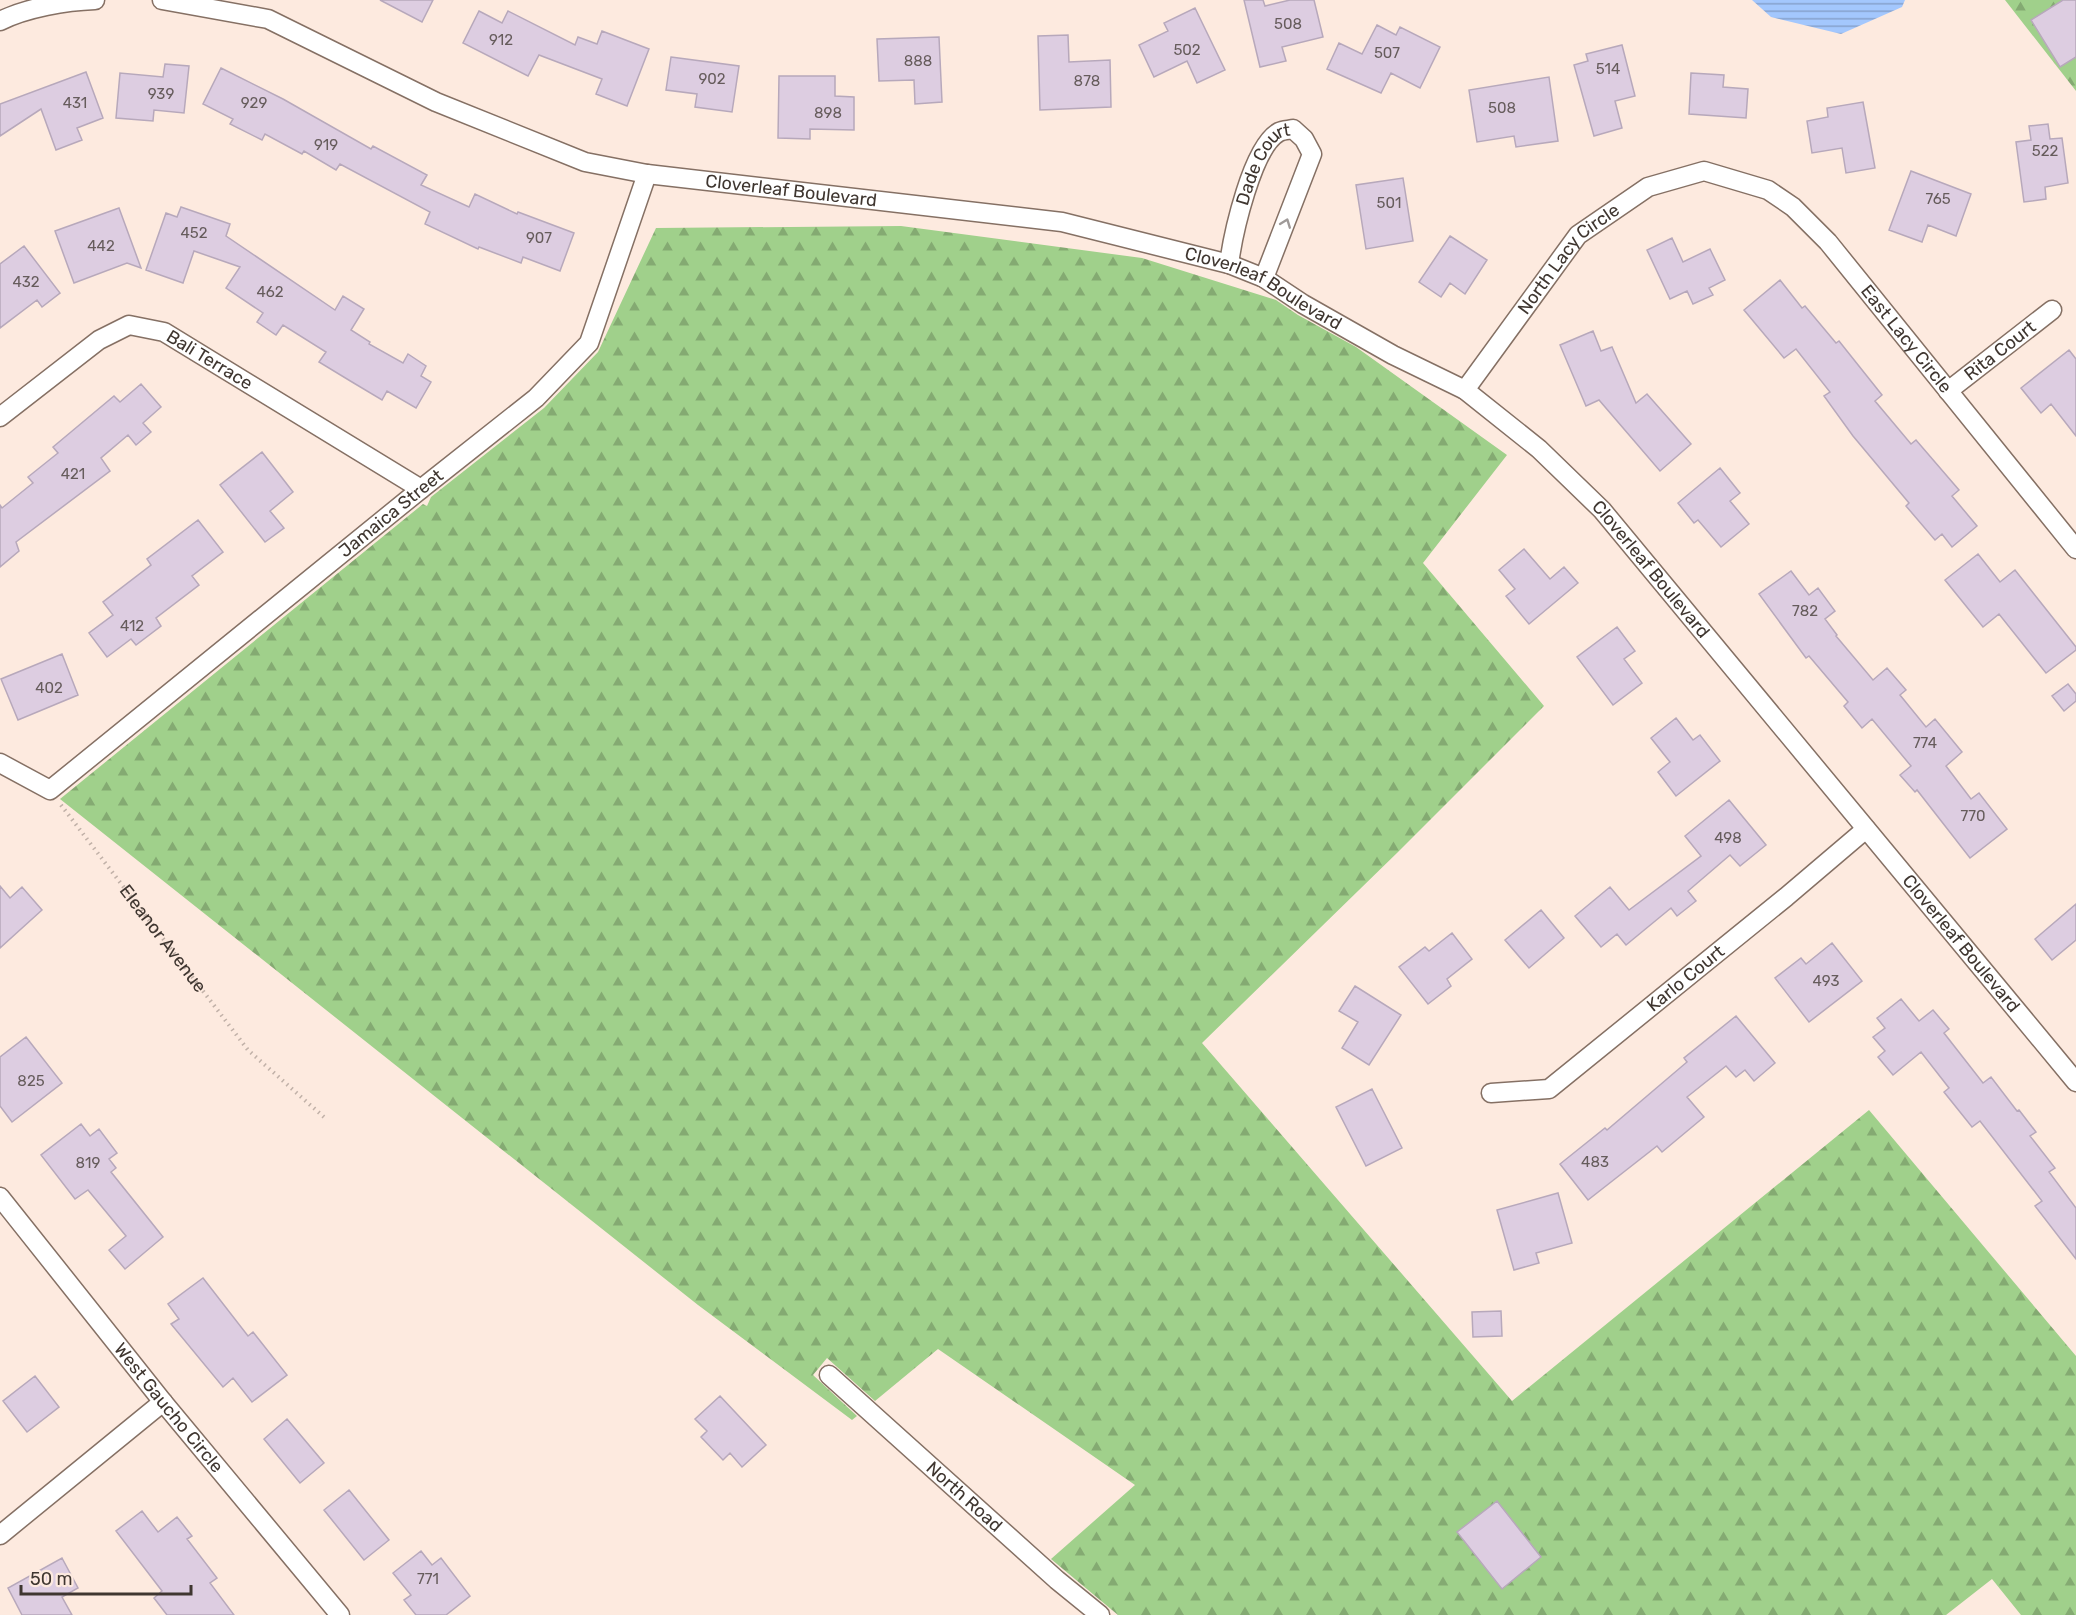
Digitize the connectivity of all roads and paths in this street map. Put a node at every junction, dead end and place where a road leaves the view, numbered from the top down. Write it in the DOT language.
graph roads {
  1 [pos="78,0"];
  2 [pos="95,0"];
  3 [pos="162,0"];
  4 [pos="0,21"];
  5 [pos="1704,171"];
  6 [pos="647,174"];
  7 [pos="1229,264"];
  8 [pos="1264,278"];
  9 [pos="2052,310"];
  10 [pos="1465,390"];
  11 [pos="1948,391"];
  12 [pos="0,417"];
  13 [pos="421,489"];
  14 [pos="2076,549"];
  15 [pos="0,762"];
  16 [pos="50,790"];
  17 [pos="1866,829"];
  18 [pos="2076,1082"];
  19 [pos="1491,1093"];
  20 [pos="325,1118"];
  21 [pos="0,1197"];
  22 [pos="830,1375"];
  23 [pos="163,1402"];
  24 [pos="0,1535"];
  25 [pos="340,1615"];
  26 [pos="1100,1615"];
  1 -- 2 [label="street"];
  1 -- 4 [label="street"];
  3 -- 6 [label="street, Cloverleaf Boulevard"];
  5 -- 10 [label="street, North Lacy Circle"];
  5 -- 11 [label="street, East Lacy Circle"];
  6 -- 7 [label="street, Cloverleaf Boulevard"];
  6 -- 13 [label="street, Jamaica Street"];
  7 -- 8 [label="street, Cloverleaf Boulevard"];
  8 -- 7 [label="street, Dade Court, one-way"];
  8 -- 10 [label="street, Cloverleaf Boulevard"];
  9 -- 11 [label="street, Rita Court"];
  10 -- 17 [label="street, Cloverleaf Boulevard"];
  11 -- 14 [label="street, East Lacy Circle"];
  12 -- 13 [label="street, Bali Terrace"];
  13 -- 16 [label="street, Jamaica Street"];
  15 -- 16 [label="street"];
  16 -- 20 [label="path, Eleanor Avenue"];
  17 -- 18 [label="street, Cloverleaf Boulevard"];
  17 -- 19 [label="street, Karlo Court"];
  21 -- 23 [label="street, West Gaucho Circle"];
  22 -- 26 [label="street, North Road"];
  23 -- 24 [label="street"];
  23 -- 25 [label="street, West Gaucho Circle"];
}
